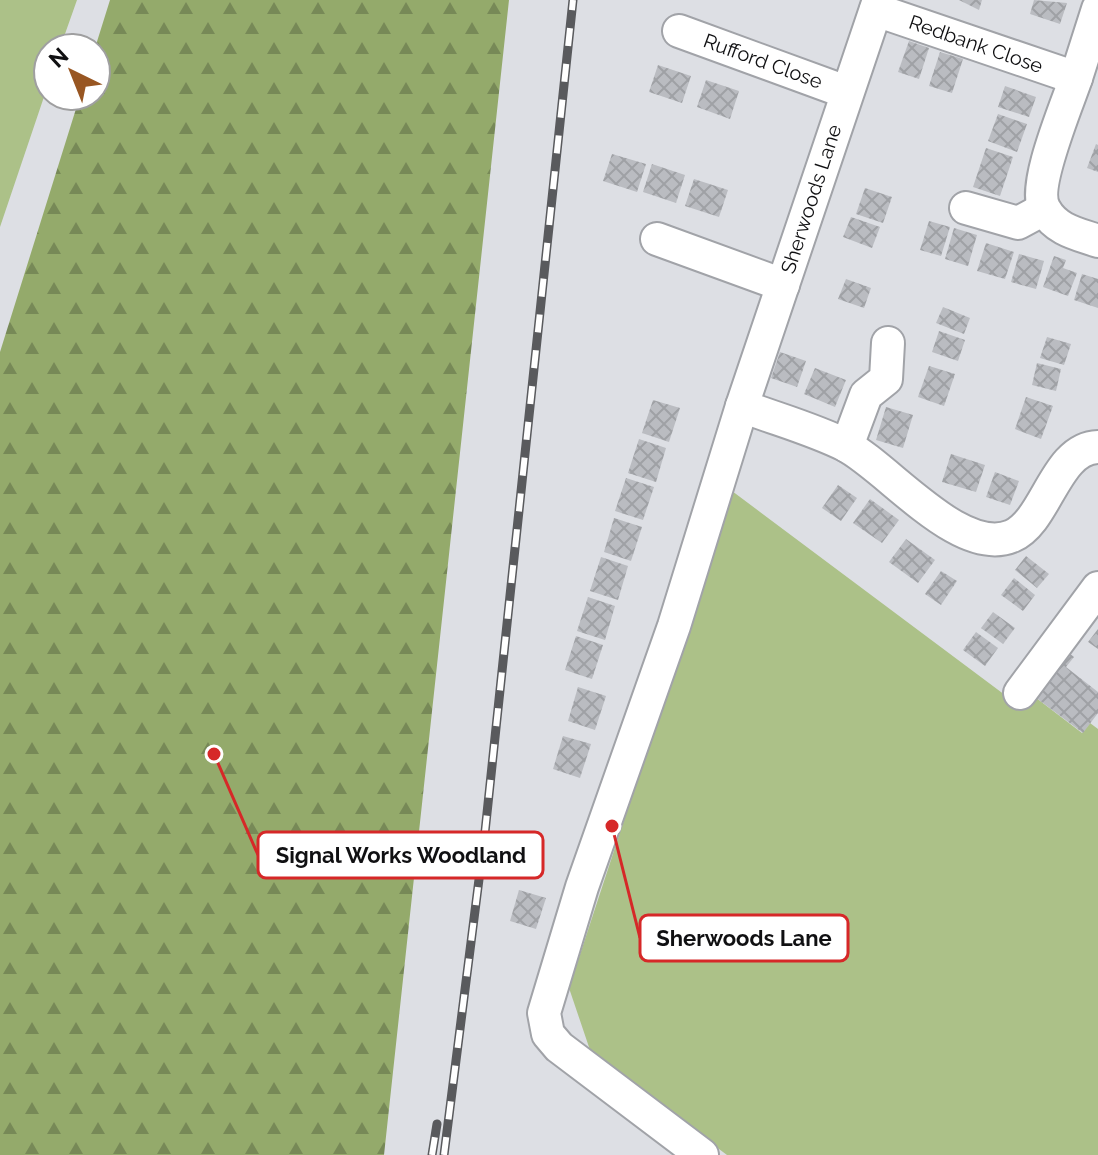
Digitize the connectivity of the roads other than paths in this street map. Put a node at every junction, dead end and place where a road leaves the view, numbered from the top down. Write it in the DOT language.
graph roads {
  1 [pos="877,5"];
  2 [pos="1098,9"];
  3 [pos="679,31"];
  4 [pos="1076,78"];
  5 [pos="846,92"];
  6 [pos="966,208"];
  7 [pos="1044,209"];
  8 [pos="657,239"];
  9 [pos="1098,241"];
  10 [pos="783,285"];
  11 [pos="888,343"];
  12 [pos="742,406"];
  13 [pos="847,446"];
  14 [pos="1098,447"];
  15 [pos="1098,588"];
  16 [pos="1020,693"];
  17 [pos="702,1155"];
  1 -- 4 [label="street, Redbank Close"];
  1 -- 5 [label="street, Sherwoods Lane"];
  2 -- 4 [label="street"];
  3 -- 5 [label="street, Rufford Close"];
  4 -- 7 [label="street"];
  5 -- 10 [label="street, Sherwoods Lane"];
  6 -- 7 [label="street"];
  7 -- 9 [label="street"];
  8 -- 10 [label="street"];
  10 -- 12 [label="street, Sherwoods Lane"];
  11 -- 13 [label="street"];
  12 -- 13 [label="street"];
  12 -- 17 [label="street, Sherwoods Lane"];
  13 -- 14 [label="street"];
  15 -- 16 [label="street"];
}
